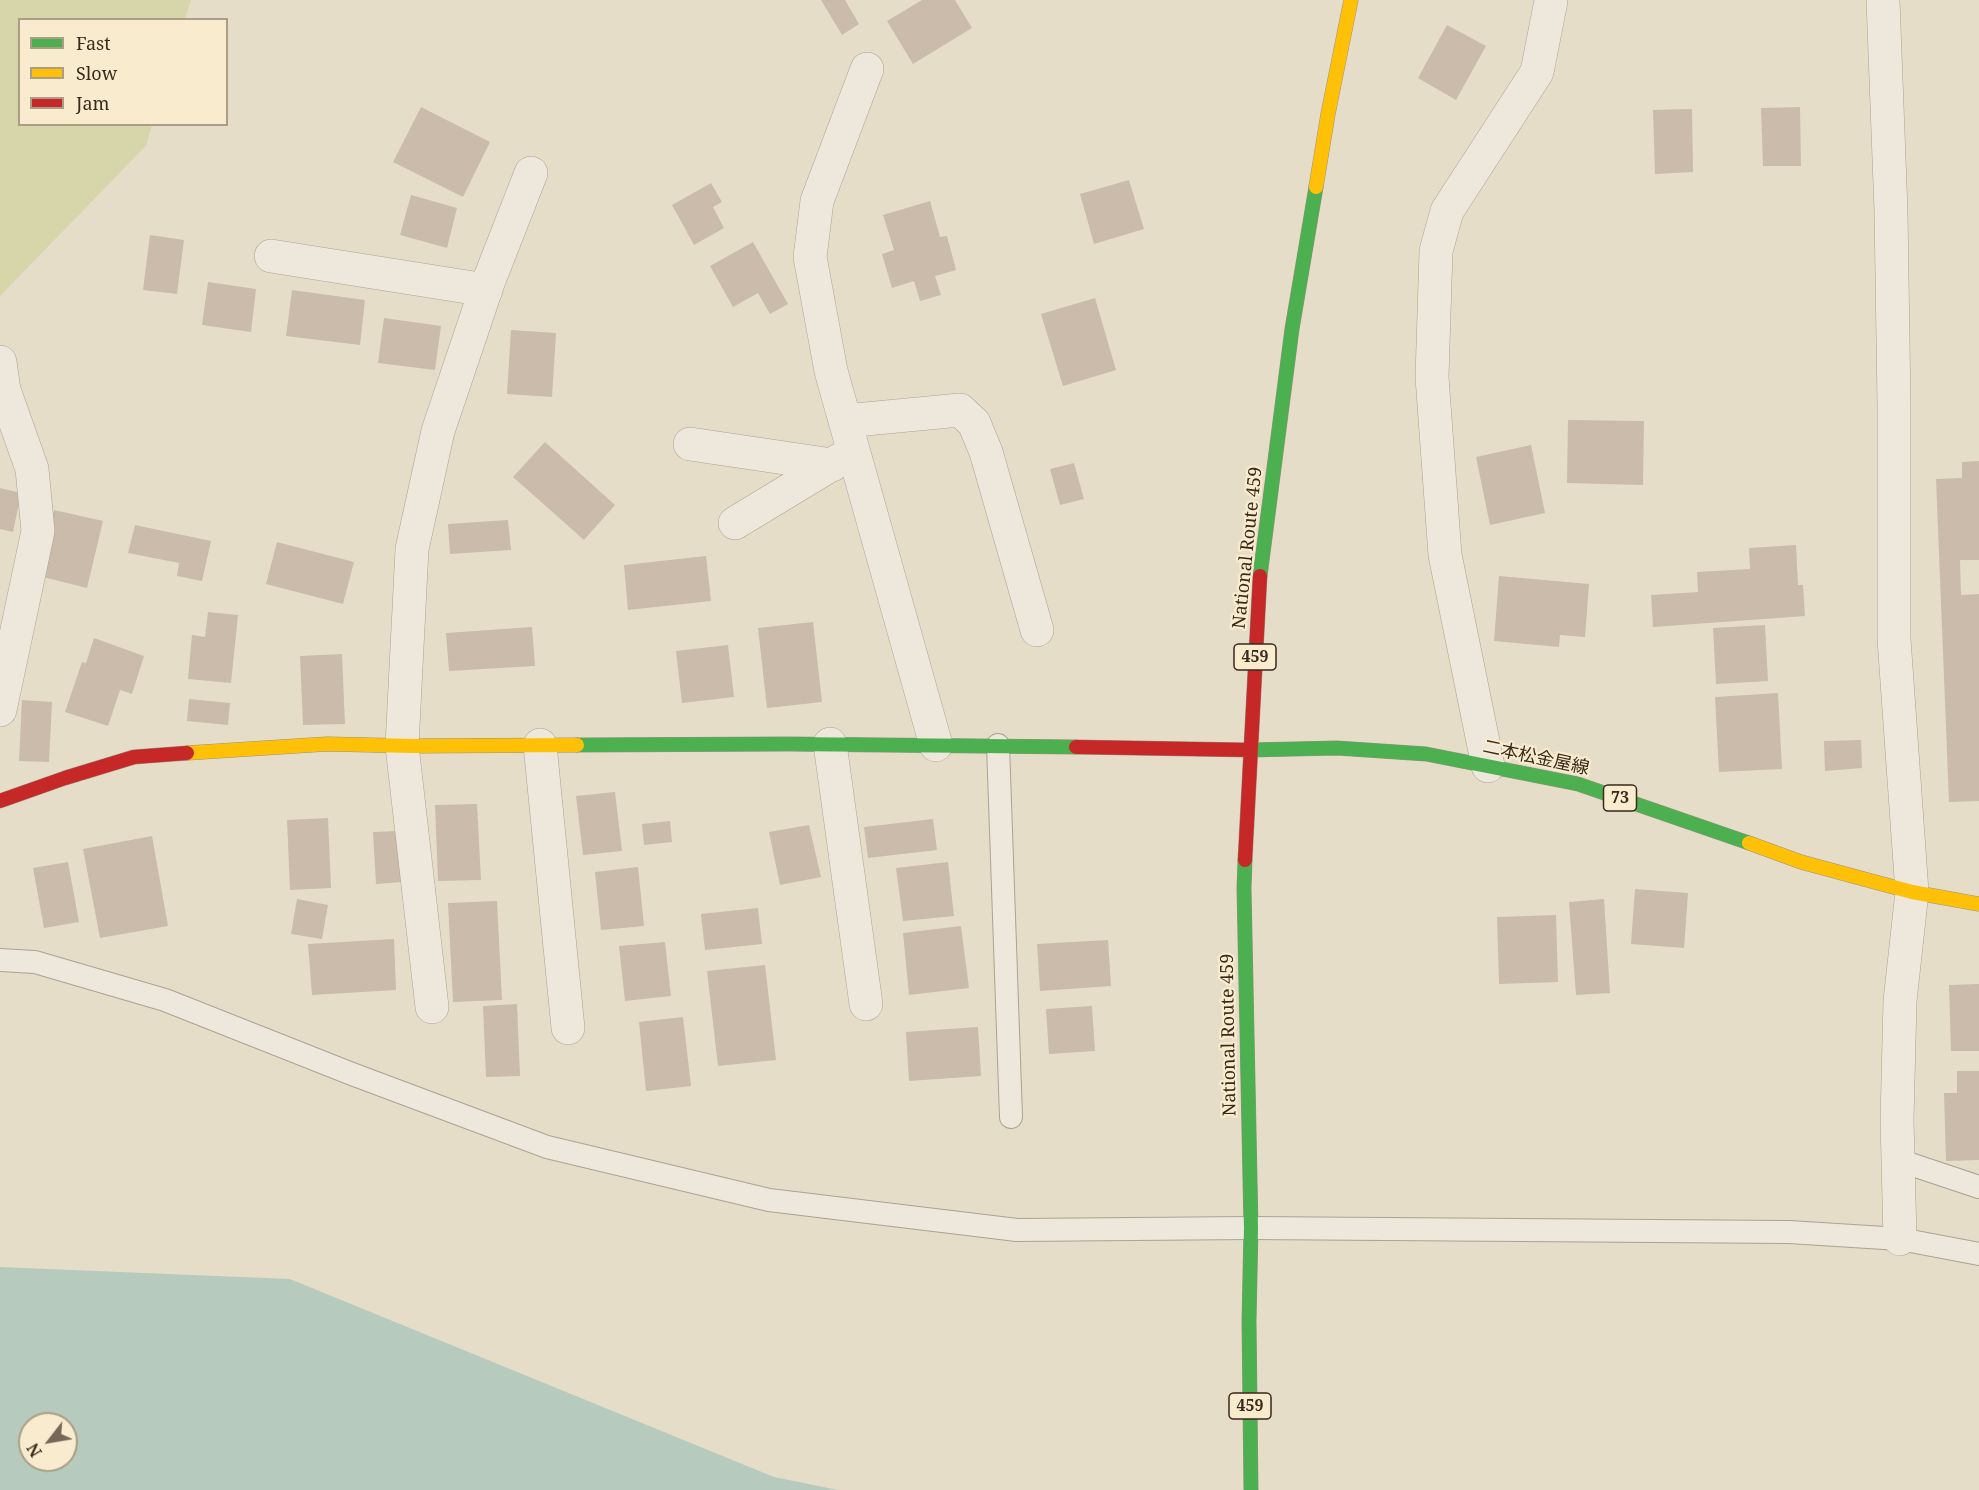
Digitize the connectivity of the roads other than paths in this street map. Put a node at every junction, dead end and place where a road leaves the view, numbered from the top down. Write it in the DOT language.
graph roads {
  1 [pos="1351,0"];
  2 [pos="1883,0"];
  3 [pos="1551,1"];
  4 [pos="867,69"];
  5 [pos="531,173"];
  6 [pos="271,256"];
  7 [pos="486,290"];
  8 [pos="1,381"];
  9 [pos="845,420"];
  10 [pos="690,444"];
  11 [pos="843,458"];
  12 [pos="735,523"];
  13 [pos="1037,630"];
  14 [pos="0,710"];
  15 [pos="830,744"];
  16 [pos="540,745"];
  17 [pos="936,745"];
  18 [pos="998,745"];
  19 [pos="402,746"];
  20 [pos="1250,750"];
  21 [pos="1488,766"];
  22 [pos="0,801"];
  23 [pos="1912,892"];
  24 [pos="1979,904"];
  25 [pos="0,960"];
  26 [pos="866,1004"];
  27 [pos="432,1006"];
  28 [pos="568,1028"];
  29 [pos="1011,1117"];
  30 [pos="1898,1160"];
  31 [pos="1979,1187"];
  32 [pos="1251,1228"];
  33 [pos="1900,1239"];
  34 [pos="1979,1254"];
  35 [pos="1251,1490"];
  1 -- 20 [label="main road, National Route 459 / 459"];
  2 -- 23 [label="street"];
  3 -- 21 [label="street"];
  4 -- 9 [label="street"];
  5 -- 7 [label="street"];
  6 -- 7 [label="street"];
  7 -- 19 [label="street"];
  8 -- 14 [label="street"];
  9 -- 11 [label="street"];
  9 -- 13 [label="street"];
  10 -- 11 [label="street"];
  11 -- 12 [label="street"];
  11 -- 17 [label="street"];
  15 -- 16 [label="main road, 二本松金屋線"];
  15 -- 17 [label="main road, 二本松金屋線"];
  15 -- 26 [label="street"];
  16 -- 19 [label="main road, 二本松金屋線"];
  16 -- 28 [label="street"];
  17 -- 18 [label="main road, 二本松金屋線"];
  18 -- 20 [label="main road, 二本松金屋線"];
  18 -- 29 [label="lane"];
  19 -- 22 [label="main road, 二本松金屋線"];
  19 -- 27 [label="street"];
  20 -- 21 [label="main road, 二本松金屋線 / 73"];
  20 -- 32 [label="main road, National Route 459 / 459"];
  21 -- 23 [label="main road, 二本松金屋線 / 73"];
  23 -- 24 [label="main road, 二本松金屋線 / 73"];
  23 -- 30 [label="street"];
  25 -- 32 [label="lane"];
  30 -- 31 [label="lane"];
  30 -- 33 [label="street"];
  32 -- 33 [label="lane"];
  32 -- 35 [label="main road, National Route 459 / 459"];
  33 -- 34 [label="lane"];
}
